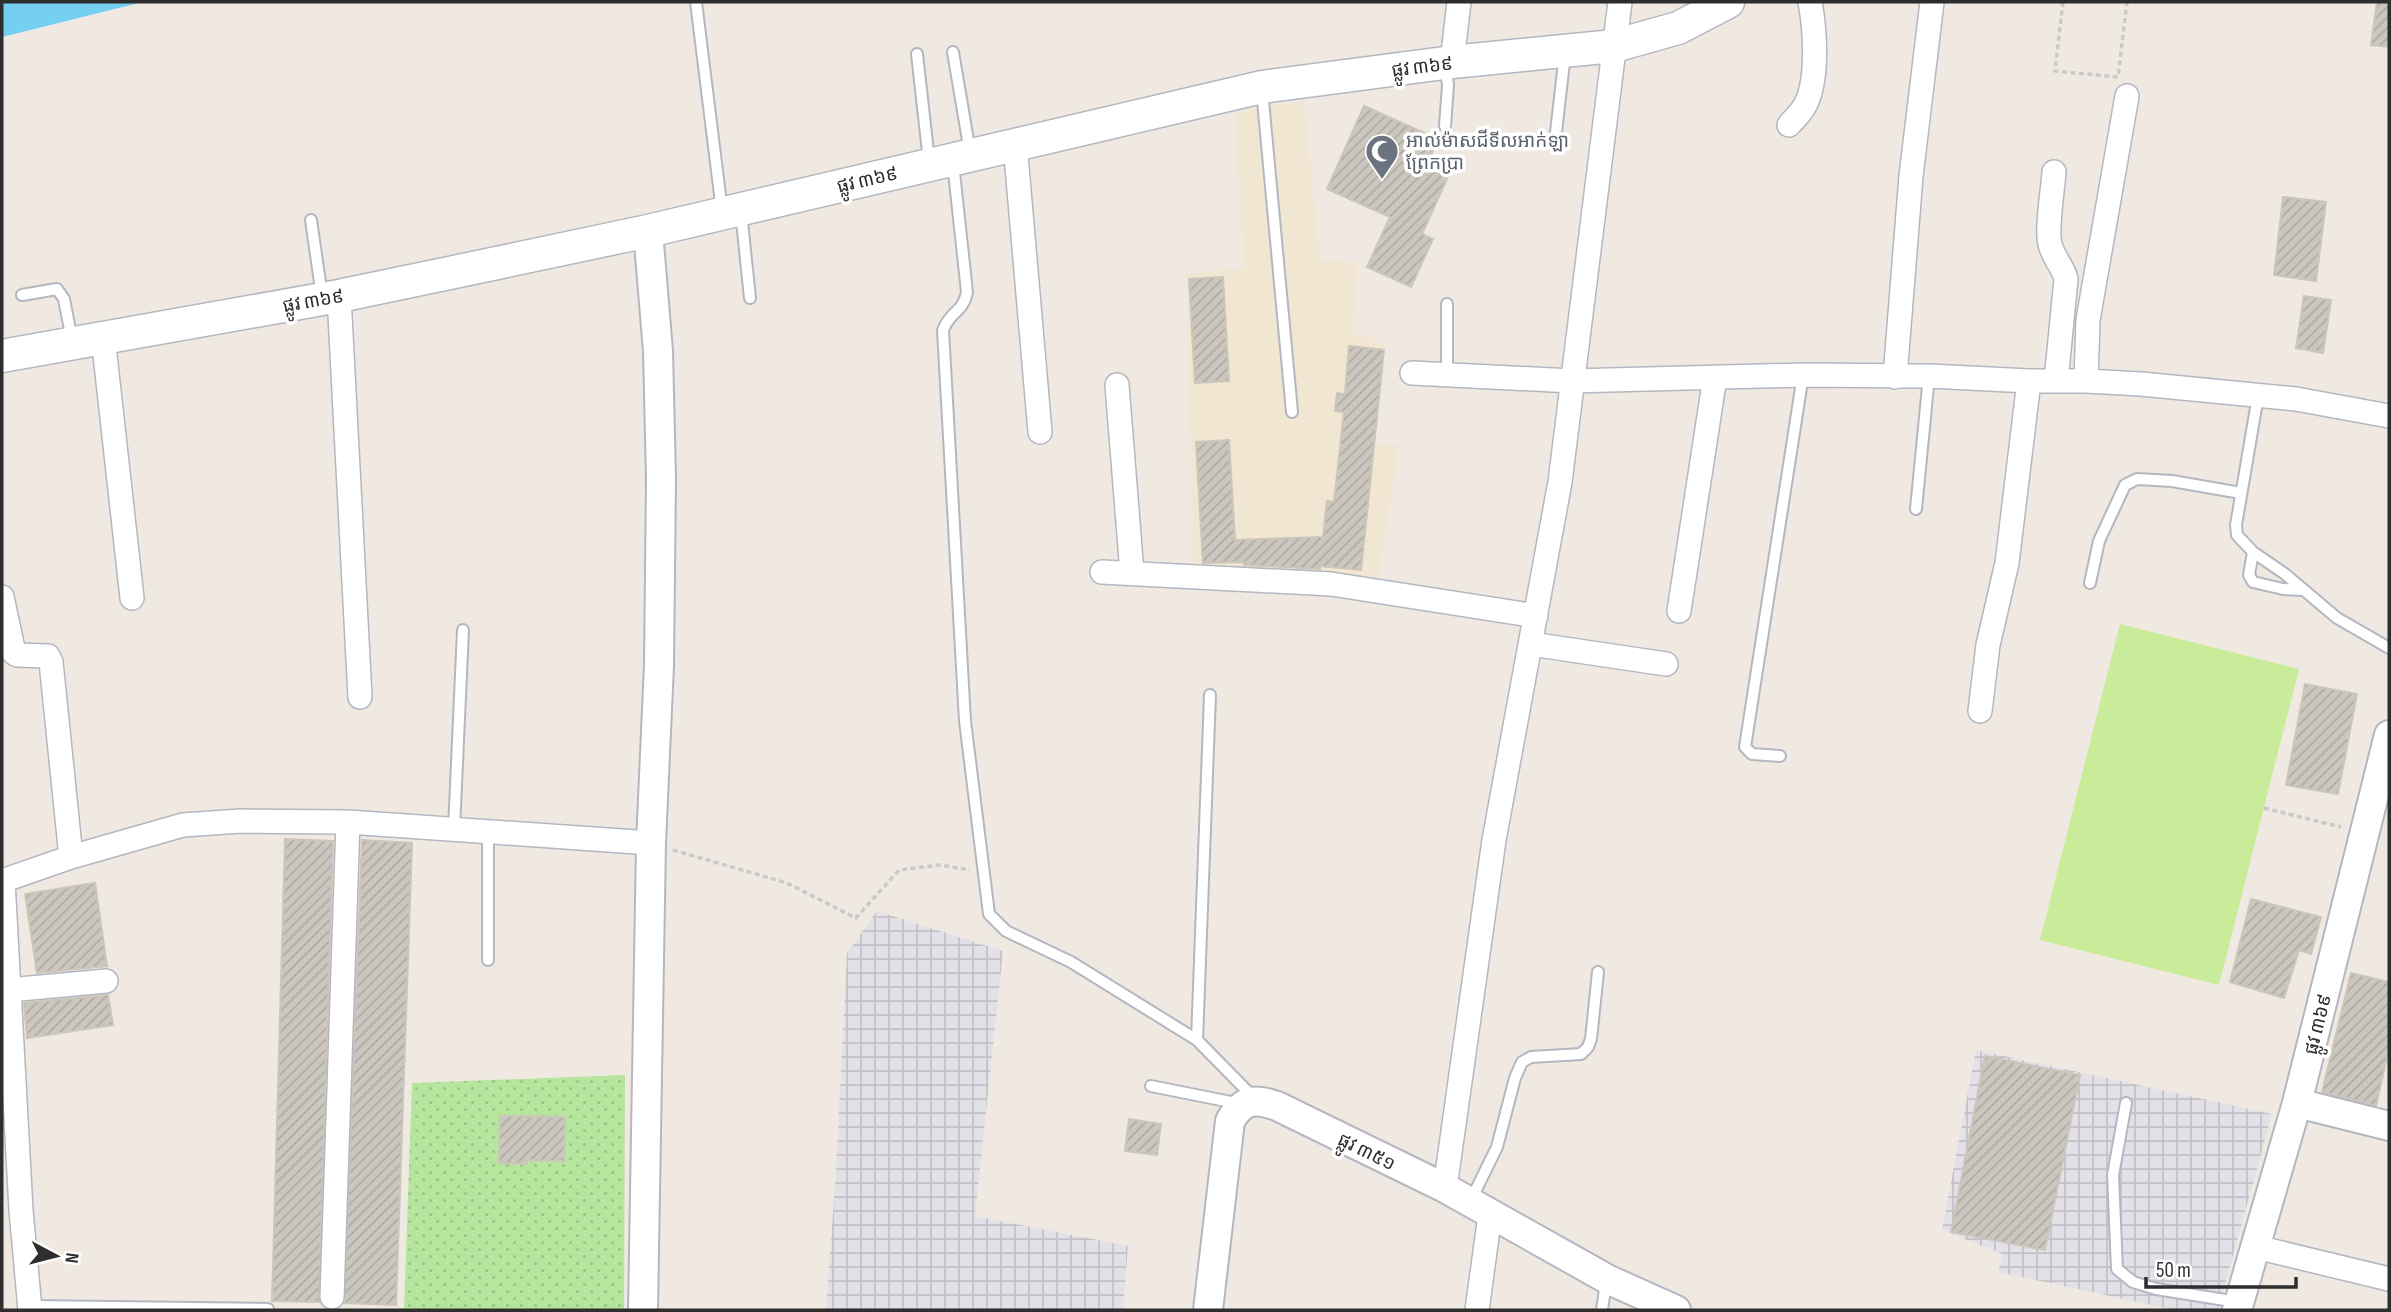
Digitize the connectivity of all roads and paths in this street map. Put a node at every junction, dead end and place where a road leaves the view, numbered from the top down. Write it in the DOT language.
graph roads {
  1 [pos="696,2"];
  2 [pos="1459,2"];
  3 [pos="1470,2"];
  4 [pos="1620,2"];
  5 [pos="1728,2"];
  6 [pos="1810,2"];
  7 [pos="1931,2"];
  8 [pos="2063,2"];
  9 [pos="2127,2"];
  10 [pos="1614,46"];
  11 [pos="1566,51"];
  12 [pos="953,52"];
  13 [pos="917,54"];
  14 [pos="1454,62"];
  15 [pos="1262,87"];
  16 [pos="2127,96"];
  17 [pos="1789,125"];
  18 [pos="1445,126"];
  19 [pos="1556,132"];
  20 [pos="1015,144"];
  21 [pos="951,159"];
  22 [pos="2054,172"];
  23 [pos="731,211"];
  24 [pos="311,220"];
  25 [pos="648,231"];
  26 [pos="22,295"];
  27 [pos="331,297"];
  28 [pos="750,298"];
  29 [pos="1447,304"];
  30 [pos="103,338"];
  31 [pos="72,343"];
  32 [pos="2,356"];
  33 [pos="1412,373"];
  34 [pos="1447,375"];
  35 [pos="1803,375"];
  36 [pos="1930,376"];
  37 [pos="1716,377"];
  38 [pos="1895,377"];
  39 [pos="1572,381"];
  40 [pos="2029,381"];
  41 [pos="2056,381"];
  42 [pos="2086,381"];
  43 [pos="1117,385"];
  44 [pos="2258,396"];
  45 [pos="1292,412"];
  46 [pos="2389,416"];
  47 [pos="1040,432"];
  48 [pos="2241,493"];
  49 [pos="1916,509"];
  50 [pos="2253,552"];
  51 [pos="1102,572"];
  52 [pos="1132,573"];
  53 [pos="2090,583"];
  54 [pos="2303,590"];
  55 [pos="2,597"];
  56 [pos="132,598"];
  57 [pos="1679,611"];
  58 [pos="1536,616"];
  59 [pos="463,630"];
  60 [pos="1531,644"];
  61 [pos="2389,648"];
  62 [pos="1666,664"];
  63 [pos="1210,695"];
  64 [pos="360,697"];
  65 [pos="1980,711"];
  66 [pos="2389,735"];
  67 [pos="1780,756"];
  68 [pos="2264,808"];
  69 [pos="348,822"];
  70 [pos="454,829"];
  71 [pos="488,831"];
  72 [pos="2364,833"];
  73 [pos="651,844"];
  74 [pos="71,857"];
  75 [pos="984,872"];
  76 [pos="3,881"];
  77 [pos="488,960"];
  78 [pos="1598,972"];
  79 [pos="106,981"];
  80 [pos="9,990"];
  81 [pos="1196,1040"];
  82 [pos="1151,1086"];
  83 [pos="1250,1102"];
  84 [pos="2126,1103"];
  85 [pos="2297,1103"];
  86 [pos="2389,1126"];
  87 [pos="1445,1188"];
  88 [pos="1480,1209"];
  89 [pos="2256,1247"];
  90 [pos="1607,1279"];
  91 [pos="2389,1279"];
  92 [pos="332,1297"];
  93 [pos="2238,1306"];
  94 [pos="30,1308"];
  95 [pos="268,1309"];
  96 [pos="643,1310"];
  97 [pos="1208,1310"];
  98 [pos="1477,1310"];
  99 [pos="1602,1310"];
  100 [pos="1676,1310"];
  1 -- 23 [label="lane"];
  2 -- 14 [label="street"];
  3 -- 14 [label="lane"];
  4 -- 10 [label="street"];
  5 -- 10 [label="main road, ផ្លូវ ៣៦៩"];
  6 -- 17 [label="street"];
  7 -- 38 [label="street"];
  8 -- 9 [label="path"];
  10 -- 11 [label="main road, ផ្លូវ ៣៦៩"];
  10 -- 39 [label="street"];
  11 -- 14 [label="main road, ផ្លូវ ៣៦៩"];
  11 -- 19 [label="lane"];
  12 -- 21 [label="lane"];
  13 -- 21 [label="lane"];
  14 -- 15 [label="main road, ផ្លូវ ៣៦៩"];
  14 -- 18 [label="lane"];
  15 -- 20 [label="main road, ផ្លូវ ៣៦៩"];
  15 -- 45 [label="lane"];
  16 -- 42 [label="street"];
  20 -- 21 [label="main road, ផ្លូវ ៣៦៩"];
  20 -- 47 [label="street"];
  21 -- 23 [label="main road, ផ្លូវ ៣៦៩"];
  21 -- 75 [label="lane"];
  22 -- 41 [label="street"];
  23 -- 25 [label="main road, ផ្លូវ ៣៦៩"];
  23 -- 28 [label="lane"];
  24 -- 27 [label="lane"];
  25 -- 27 [label="main road, ផ្លូវ ៣៦៩"];
  25 -- 73 [label="street"];
  26 -- 31 [label="lane"];
  27 -- 30 [label="main road, ផ្លូវ ៣៦៩"];
  27 -- 64 [label="street"];
  29 -- 34 [label="lane"];
  30 -- 31 [label="main road, ផ្លូវ ៣៦៩"];
  30 -- 56 [label="street"];
  31 -- 32 [label="main road, ផ្លូវ ៣៦៩"];
  33 -- 34 [label="street"];
  34 -- 39 [label="street"];
  35 -- 37 [label="street"];
  35 -- 38 [label="street"];
  35 -- 67 [label="lane"];
  36 -- 38 [label="street"];
  36 -- 40 [label="street"];
  36 -- 49 [label="lane"];
  37 -- 39 [label="street"];
  37 -- 57 [label="street"];
  39 -- 58 [label="street"];
  40 -- 41 [label="street"];
  40 -- 65 [label="street"];
  41 -- 42 [label="street"];
  42 -- 44 [label="street"];
  43 -- 52 [label="street"];
  44 -- 46 [label="street"];
  44 -- 48 [label="lane"];
  48 -- 50 [label="lane"];
  48 -- 53 [label="lane"];
  50 -- 54 [label="lane"];
  50 -- 54 [label="lane"];
  51 -- 52 [label="street"];
  52 -- 58 [label="street"];
  54 -- 61 [label="lane"];
  55 -- 74 [label="street"];
  58 -- 60 [label="street"];
  59 -- 70 [label="lane"];
  60 -- 62 [label="street"];
  60 -- 87 [label="street"];
  63 -- 81 [label="lane"];
  66 -- 72 [label="street, ផ្លូវ ៣៦៩"];
  68 -- 72 [label="path"];
  69 -- 70 [label="street"];
  69 -- 74 [label="street"];
  69 -- 92 [label="street"];
  70 -- 71 [label="street"];
  71 -- 73 [label="street"];
  71 -- 77 [label="lane"];
  72 -- 85 [label="street, ផ្លូវ ៣៦៩"];
  73 -- 75 [label="path"];
  73 -- 96 [label="street"];
  74 -- 76 [label="street"];
  75 -- 81 [label="lane"];
  76 -- 80 [label="street"];
  78 -- 88 [label="lane"];
  79 -- 80 [label="street"];
  80 -- 94 [label="street"];
  81 -- 83 [label="lane"];
  82 -- 83 [label="lane"];
  83 -- 87 [label="street, ផ្លូវ ៣៥១"];
  83 -- 97 [label="street"];
  84 -- 93 [label="lane"];
  85 -- 86 [label="street"];
  85 -- 89 [label="street, ផ្លូវ ៣៦៩"];
  87 -- 88 [label="street, ផ្លូវ ៣៥១"];
  88 -- 90 [label="street, ផ្លូវ ៣៥១"];
  88 -- 98 [label="street"];
  89 -- 91 [label="street"];
  89 -- 93 [label="street, ផ្លូវ ៣៦៩"];
  90 -- 99 [label="lane"];
  90 -- 100 [label="street, ផ្លូវ ៣៥១"];
  94 -- 95 [label="lane"];
}
